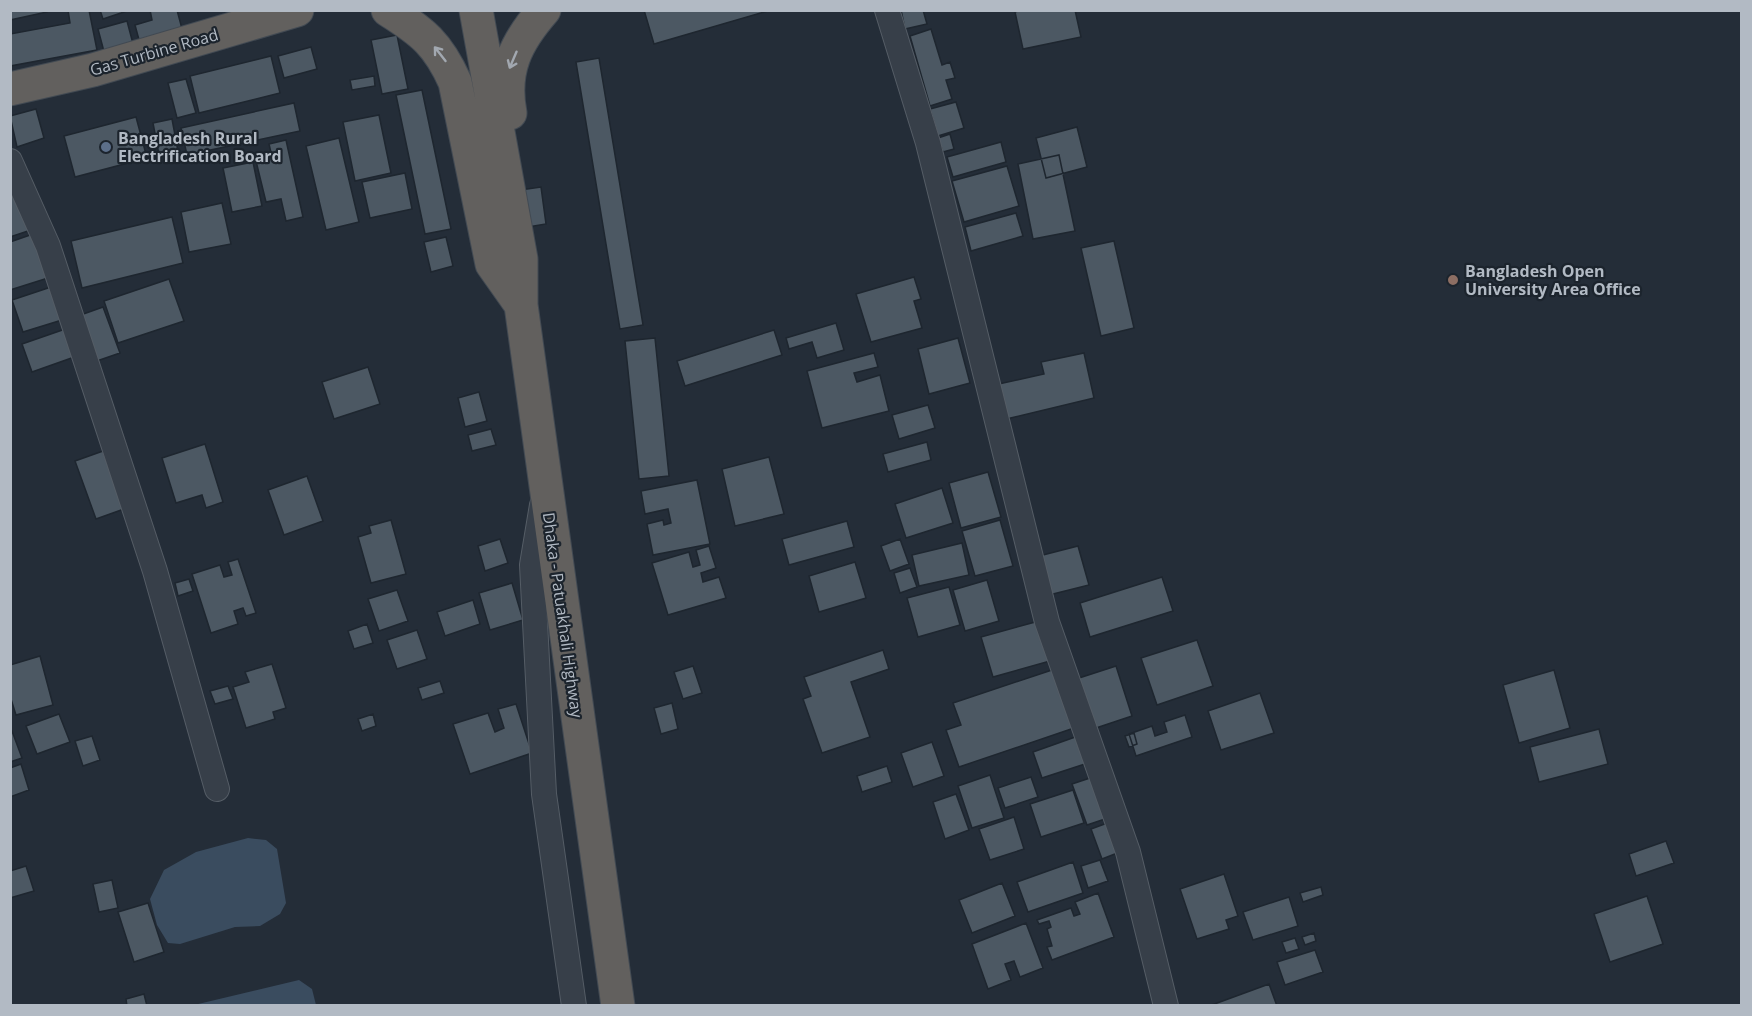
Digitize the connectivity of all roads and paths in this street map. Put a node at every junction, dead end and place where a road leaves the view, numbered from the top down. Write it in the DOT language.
graph roads {
  1 [pos="297,10"];
  2 [pos="388,10"];
  3 [pos="458,10"];
  4 [pos="476,10"];
  5 [pos="544,10"];
  6 [pos="887,10"];
  7 [pos="10,88"];
  8 [pos="10,161"];
  9 [pos="521,305"];
  10 [pos="545,491"];
  11 [pos="217,789"];
  12 [pos="574,1005"];
  13 [pos="618,1005"];
  14 [pos="1166,1005"];
  1 -- 7 [label="highway, Gas Turbine Road"];
  9 -- 2 [label="highway, one-way"];
  3 -- 9 [label="highway"];
  4 -- 9 [label="highway"];
  5 -- 9 [label="highway, one-way"];
  6 -- 14 [label="street"];
  8 -- 11 [label="street"];
  9 -- 10 [label="highway, Dhaka - Patuakhali Highway"];
  10 -- 12 [label="street"];
  10 -- 13 [label="highway, Dhaka - Patuakhali Highway"];
}
